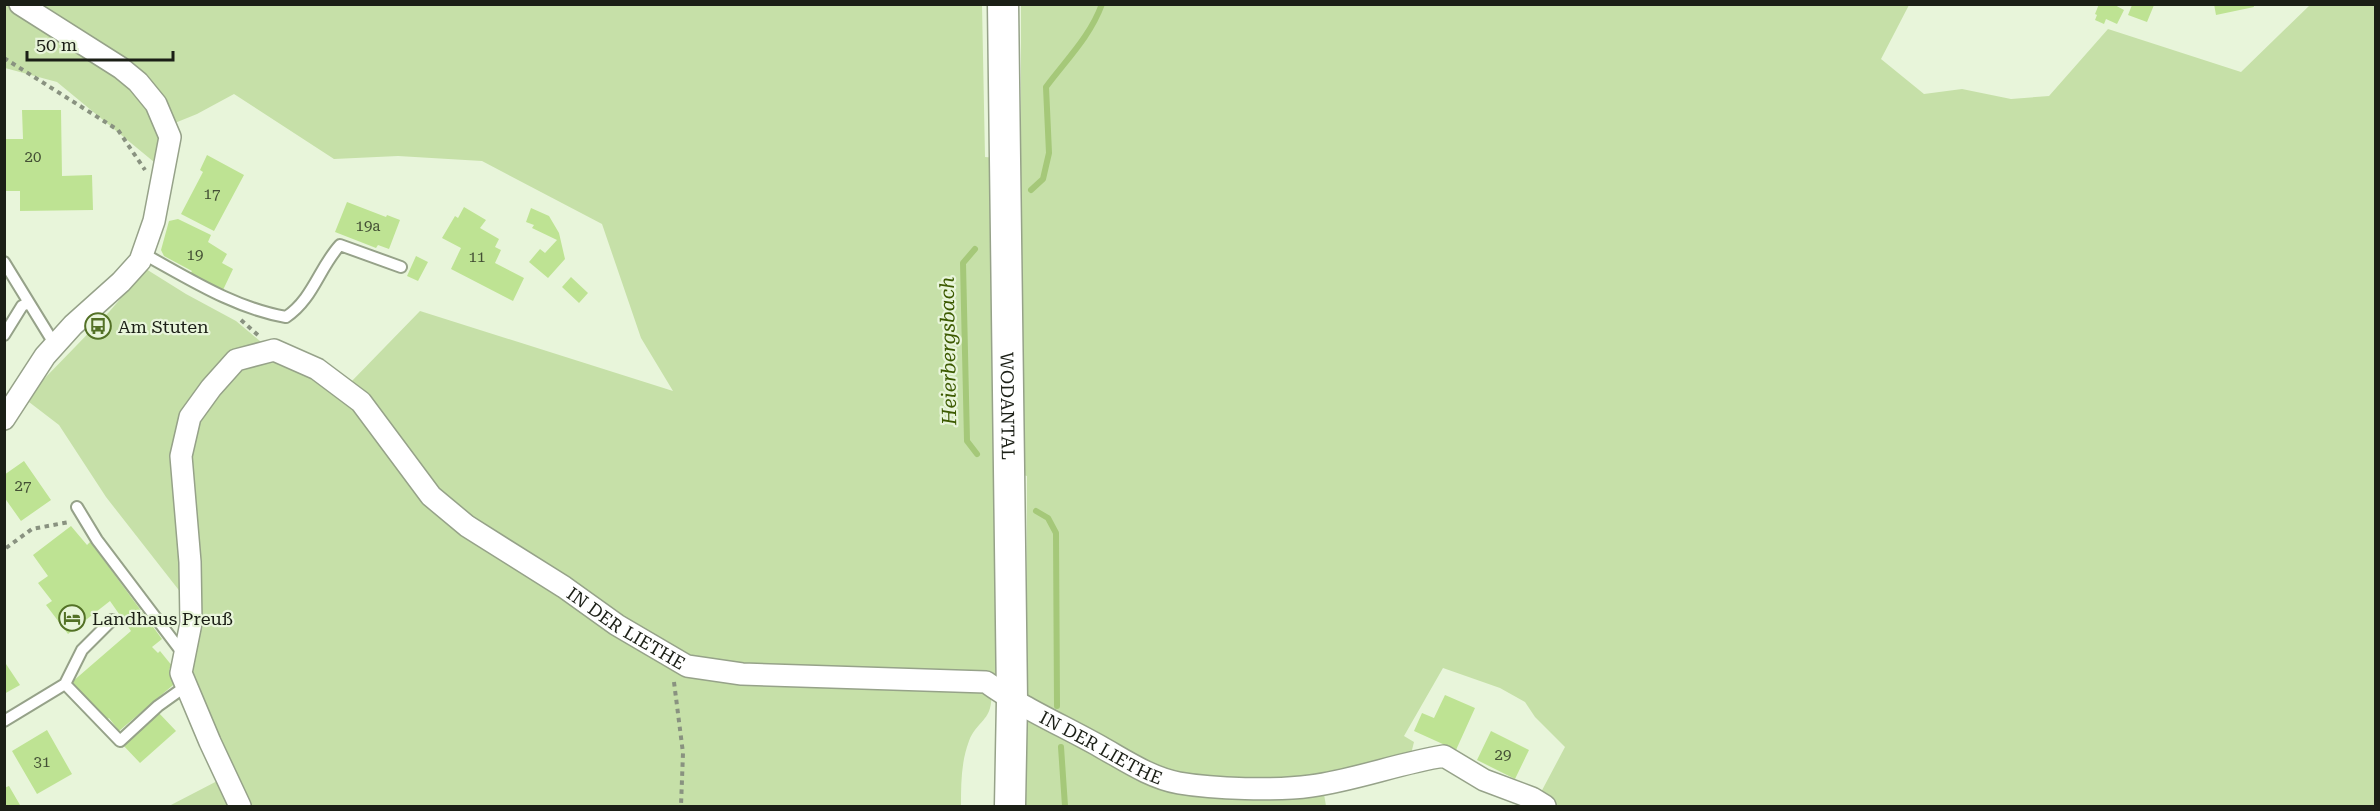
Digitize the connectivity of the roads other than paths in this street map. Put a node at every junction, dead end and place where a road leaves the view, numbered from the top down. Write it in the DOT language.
graph roads {
  1 [pos="20,4"];
  2 [pos="1004,4"];
  3 [pos="142,253"];
  4 [pos="4,262"];
  5 [pos="401,267"];
  6 [pos="28,303"];
  7 [pos="4,335"];
  8 [pos="55,345"];
  9 [pos="4,419"];
  10 [pos="77,507"];
  11 [pos="112,620"];
  12 [pos="184,655"];
  13 [pos="65,684"];
  14 [pos="186,686"];
  15 [pos="1012,700"];
  16 [pos="4,721"];
  17 [pos="240,807"];
  18 [pos="1010,807"];
  19 [pos="1545,807"];
  1 -- 3 [label="street"];
  2 -- 15 [label="main road, WODANTAL"];
  3 -- 5 [label="lane"];
  3 -- 8 [label="street"];
  4 -- 6 [label="lane"];
  6 -- 7 [label="lane"];
  6 -- 8 [label="lane"];
  8 -- 9 [label="street"];
  10 -- 12 [label="lane"];
  11 -- 13 [label="lane"];
  12 -- 14 [label="street, IN DER LIETHE"];
  12 -- 15 [label="street, IN DER LIETHE"];
  13 -- 14 [label="lane"];
  13 -- 16 [label="lane"];
  14 -- 17 [label="street, IN DER LIETHE"];
  15 -- 18 [label="main road, WODANTAL"];
  15 -- 19 [label="street, IN DER LIETHE"];
}
